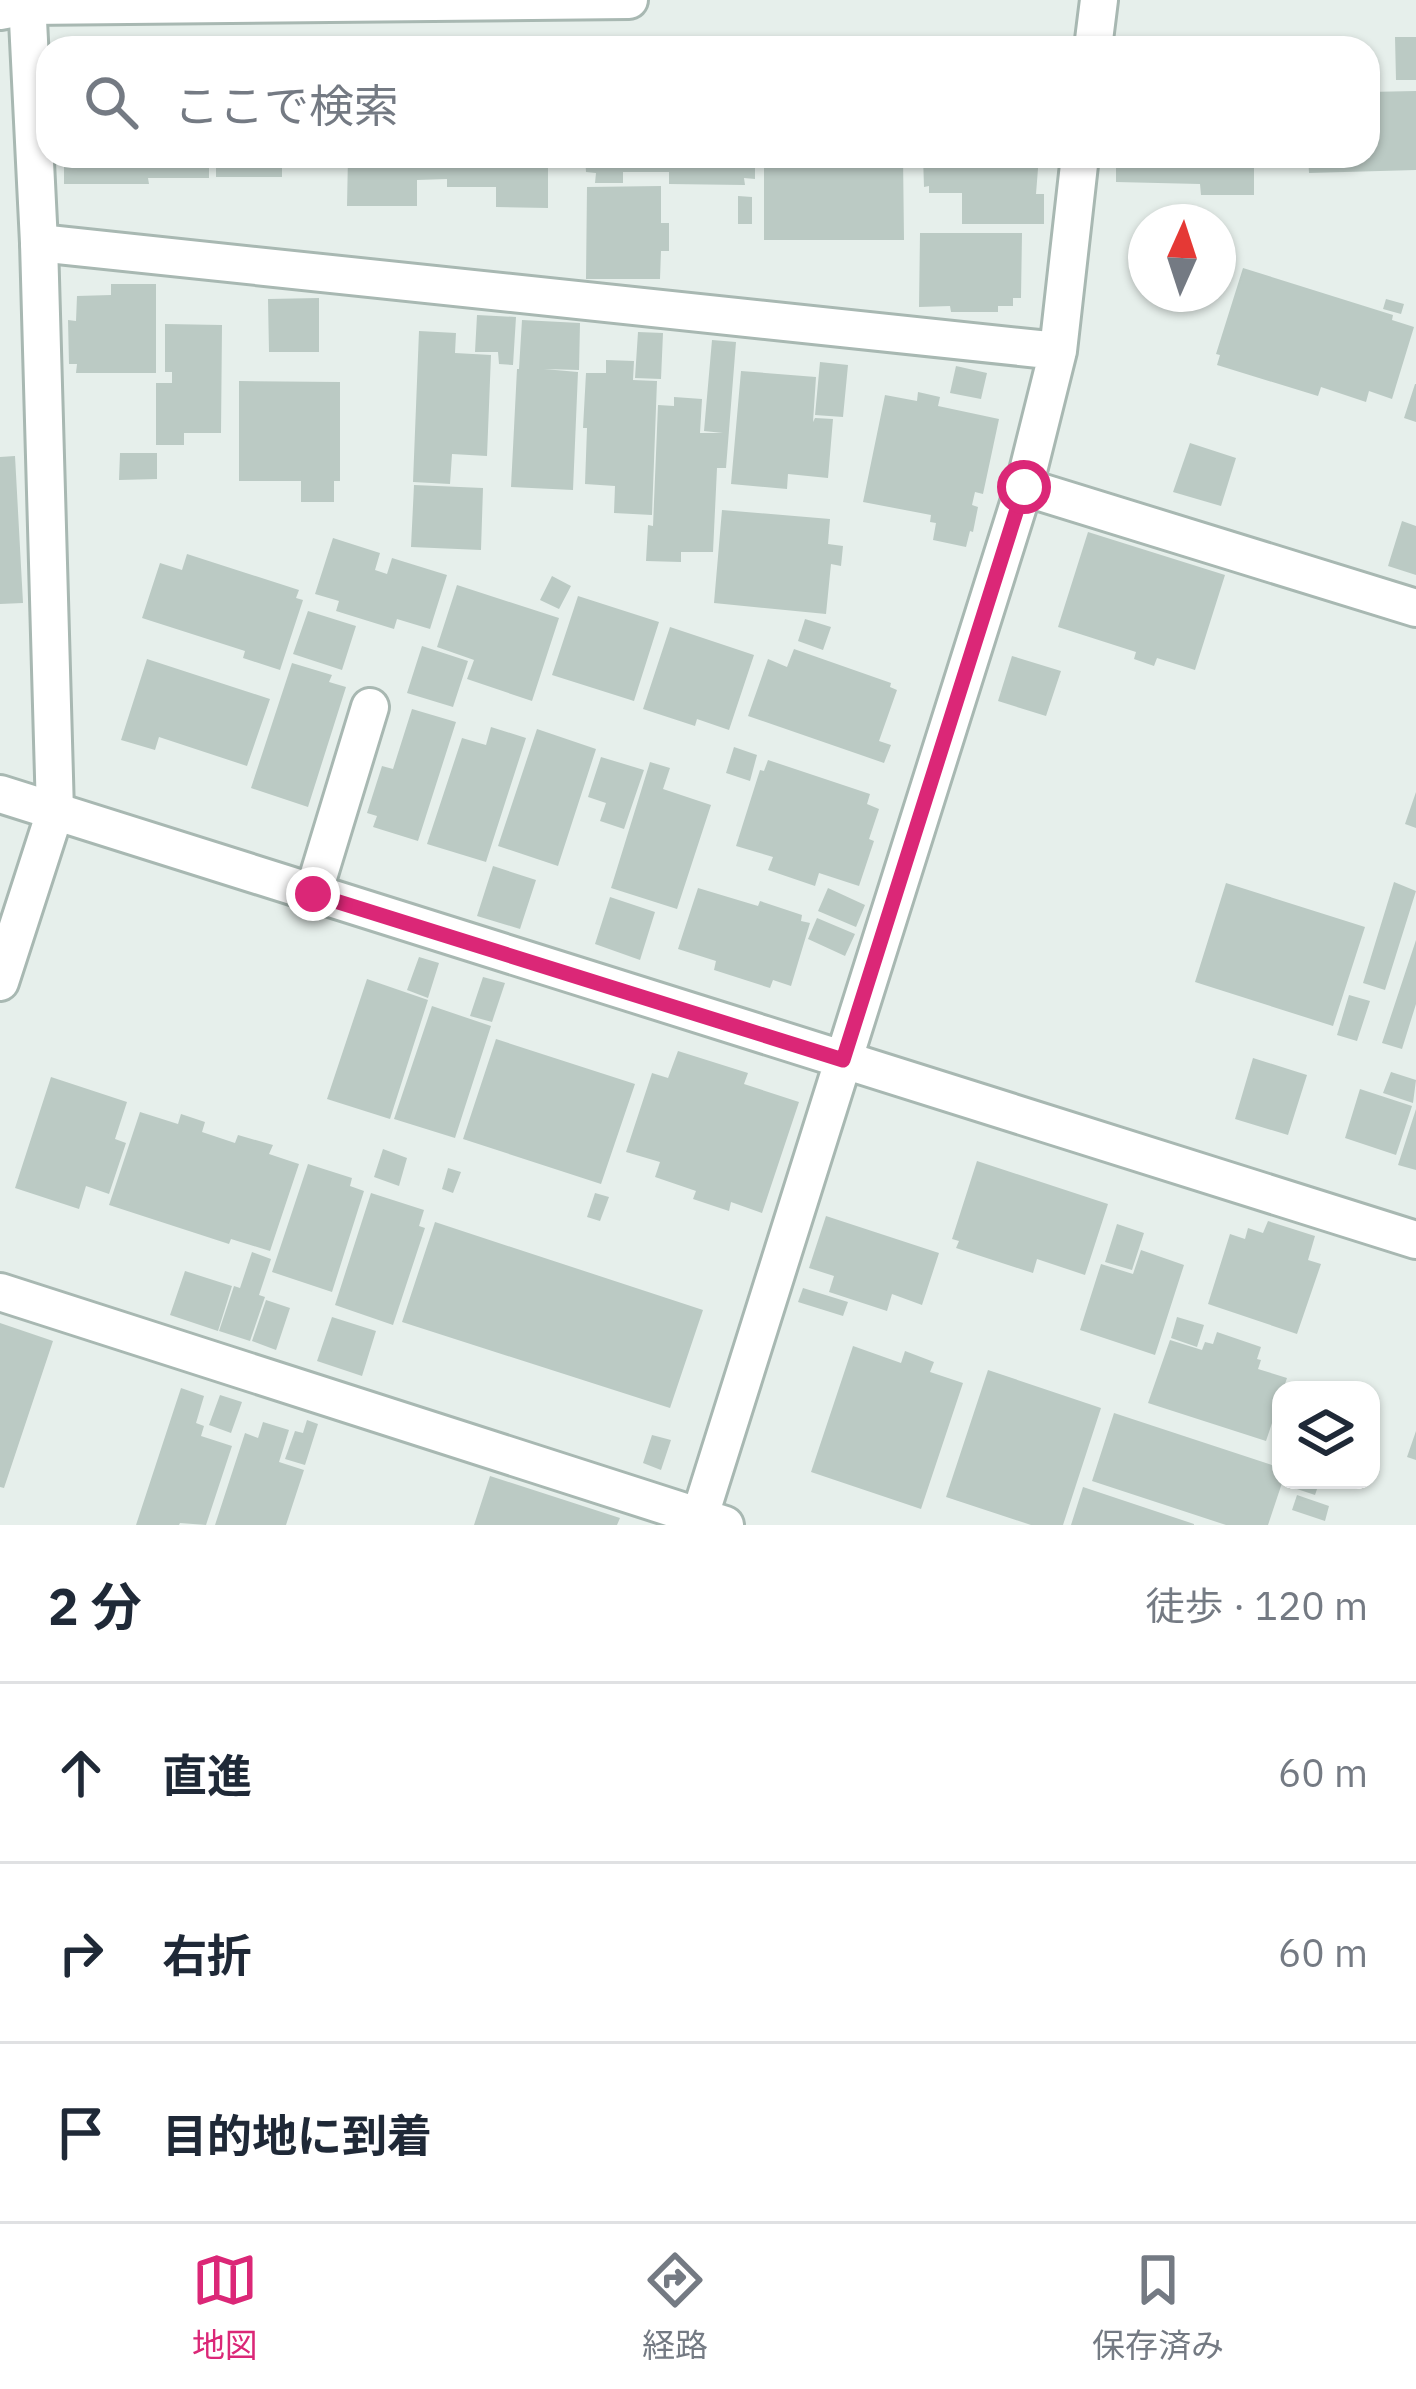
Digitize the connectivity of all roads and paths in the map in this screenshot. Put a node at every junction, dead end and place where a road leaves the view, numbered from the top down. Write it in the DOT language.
graph roads {
  1 [pos="629,0"];
  2 [pos="1099,0"];
  3 [pos="18,6"];
  4 [pos="1094,36"];
  5 [pos="1079,168"];
  6 [pos="39,243"];
  7 [pos="1058,351"];
  8 [pos="1024,487"];
  9 [pos="1416,608"];
  10 [pos="370,707"];
  11 [pos="0,794"];
  12 [pos="55,812"];
  13 [pos="313,894"];
  14 [pos="0,982"];
  15 [pos="843,1060"];
  16 [pos="1416,1240"];
  17 [pos="0,1292"];
  18 [pos="707,1522"];
  1 -- 3 [label="street"];
  2 -- 4 [label="street"];
  3 -- 6 [label="street"];
  5 -- 7 [label="street"];
  6 -- 7 [label="street"];
  6 -- 12 [label="street"];
  7 -- 8 [label="street"];
  8 -- 9 [label="street"];
  8 -- 15 [label="street"];
  10 -- 13 [label="street"];
  11 -- 12 [label="street"];
  12 -- 13 [label="street"];
  12 -- 14 [label="street"];
  13 -- 15 [label="street"];
  15 -- 16 [label="street"];
  15 -- 18 [label="street"];
  17 -- 18 [label="street"];
}
